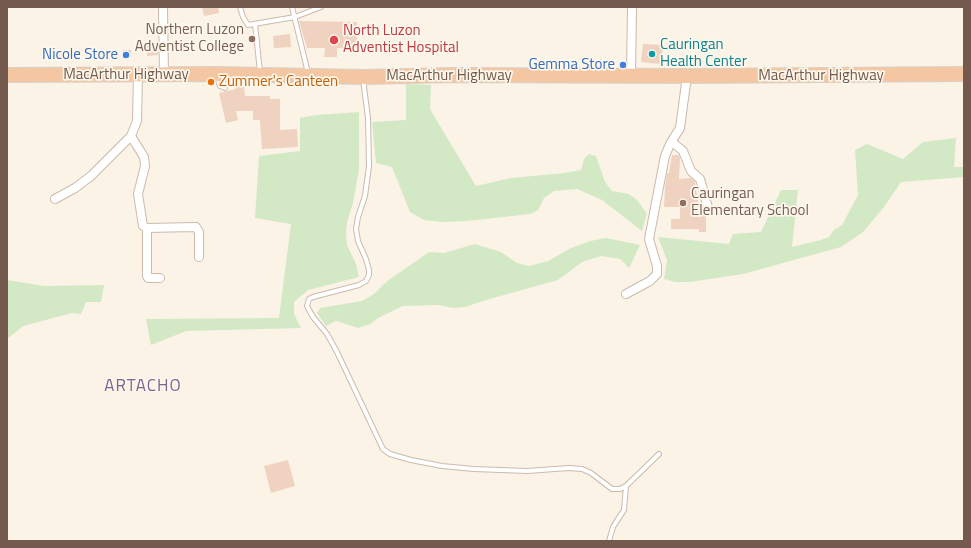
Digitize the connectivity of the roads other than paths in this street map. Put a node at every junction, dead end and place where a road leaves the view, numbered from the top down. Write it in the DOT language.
graph roads {
  1 [pos="163,7"];
  2 [pos="240,7"];
  3 [pos="292,7"];
  4 [pos="321,7"];
  5 [pos="632,7"];
  6 [pos="296,17"];
  7 [pos="255,24"];
  8 [pos="216,74"];
  9 [pos="964,74"];
  10 [pos="7,75"];
  11 [pos="138,75"];
  12 [pos="164,75"];
  13 [pos="260,75"];
  14 [pos="308,76"];
  15 [pos="630,76"];
  16 [pos="687,76"];
  17 [pos="363,77"];
  18 [pos="225,88"];
  19 [pos="131,136"];
  20 [pos="672,142"];
  21 [pos="54,199"];
  22 [pos="709,210"];
  23 [pos="147,228"];
  24 [pos="199,257"];
  25 [pos="160,278"];
  26 [pos="626,294"];
  27 [pos="659,454"];
  28 [pos="626,486"];
  29 [pos="609,541"];
  1 -- 12 [label="street"];
  2 -- 7 [label="lane"];
  3 -- 6 [label="lane"];
  4 -- 6 [label="lane"];
  5 -- 15 [label="street"];
  6 -- 7 [label="lane"];
  6 -- 14 [label="lane"];
  7 -- 13 [label="lane"];
  8 -- 12 [label="highway, MacArthur Highway"];
  8 -- 13 [label="highway, MacArthur Highway"];
  8 -- 18 [label="lane"];
  9 -- 16 [label="highway, MacArthur Highway"];
  10 -- 11 [label="highway, MacArthur Highway"];
  11 -- 12 [label="highway, MacArthur Highway"];
  11 -- 19 [label="street"];
  13 -- 14 [label="highway, MacArthur Highway"];
  14 -- 17 [label="highway, MacArthur Highway"];
  15 -- 16 [label="highway, MacArthur Highway"];
  15 -- 17 [label="highway, MacArthur Highway"];
  16 -- 20 [label="street"];
  17 -- 28 [label="lane"];
  19 -- 21 [label="street"];
  19 -- 23 [label="street"];
  20 -- 22 [label="street"];
  20 -- 26 [label="street"];
  23 -- 24 [label="street"];
  23 -- 25 [label="street"];
  27 -- 28 [label="lane"];
  28 -- 29 [label="lane"];
}
